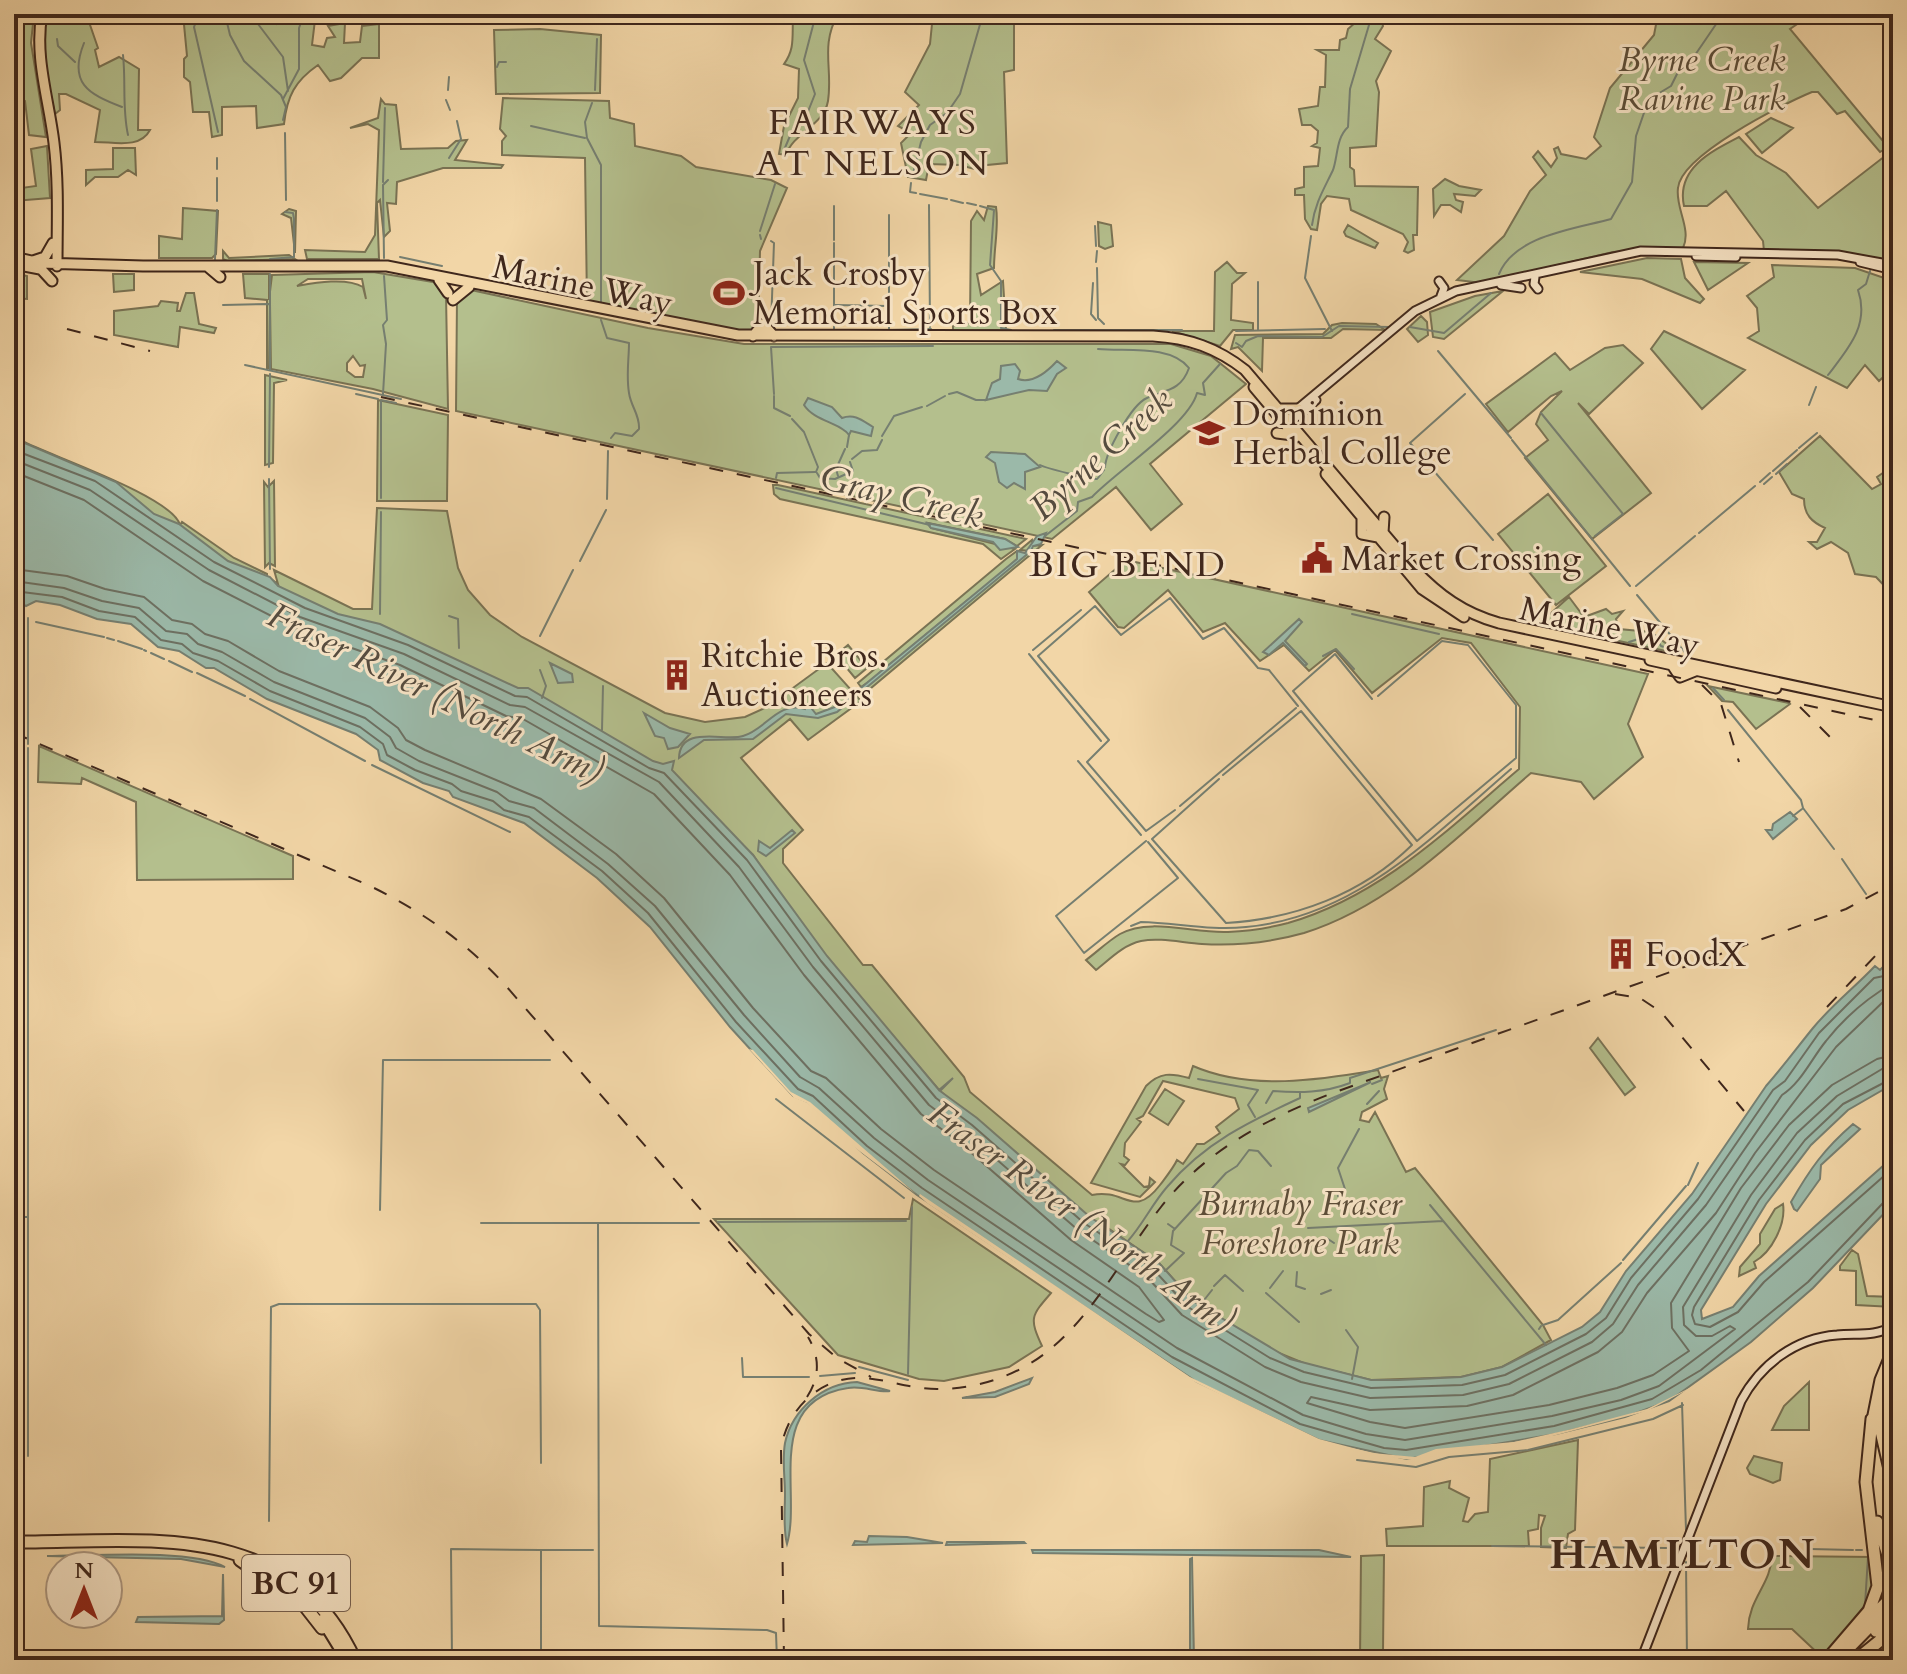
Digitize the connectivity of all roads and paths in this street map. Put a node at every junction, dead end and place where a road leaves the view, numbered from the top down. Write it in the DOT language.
graph roads {
  1 [pos="39,14"];
  2 [pos="55,247"];
  3 [pos="14,257"];
  4 [pos="29,261"];
  5 [pos="14,264"];
  6 [pos="207,266"];
  7 [pos="449,266"];
  8 [pos="1893,267"];
  9 [pos="58,270"];
  10 [pos="220,277"];
  11 [pos="438,277"];
  12 [pos="1535,277"];
  13 [pos="1439,281"];
  14 [pos="1501,285"];
  15 [pos="469,287"];
  16 [pos="1521,288"];
  17 [pos="1538,289"];
  18 [pos="1461,292"];
  19 [pos="1441,296"];
  20 [pos="1289,417"];
  21 [pos="1277,433"];
  22 [pos="1296,434"];
  23 [pos="1384,517"];
  24 [pos="1381,535"];
  25 [pos="1893,709"];
  26 [pos="1893,1326"];
  27 [pos="1893,1351"];
  28 [pos="1893,1366"];
  29 [pos="1893,1374"];
  30 [pos="1872,1419"];
  31 [pos="1893,1459"];
  32 [pos="1893,1482"];
  33 [pos="14,1544"];
  34 [pos="207,1544"];
  35 [pos="240,1560"];
  36 [pos="1893,1570"];
  37 [pos="1893,1596"];
  38 [pos="1893,1603"];
  39 [pos="1893,1614"];
  40 [pos="1893,1630"];
  41 [pos="341,1660"];
  42 [pos="347,1660"];
  43 [pos="355,1660"];
  44 [pos="362,1660"];
  45 [pos="1641,1660"];
  46 [pos="1828,1660"];
  47 [pos="1837,1660"];
  48 [pos="1847,1660"];
  49 [pos="1856,1660"];
  1 -- 2 [label="main road"];
  2 -- 4 [label="main road"];
  2 -- 9 [label="main road"];
  2 -- 9 [label="main road"];
  3 -- 4 [label="main road, Marine Way"];
  4 -- 9 [label="main road, Marine Way"];
  5 -- 9 [label="main road, Marine Way"];
  6 -- 9 [label="main road, Marine Way"];
  6 -- 10 [label="main road"];
  6 -- 11 [label="main road, Marine Way"];
  7 -- 11 [label="main road"];
  8 -- 12 [label="main road"];
  8 -- 18 [label="main road"];
  11 -- 15 [label="main road, Marine Way"];
  11 -- 15 [label="main road"];
  11 -- 20 [label="main road, Marine Way"];
  12 -- 14 [label="main road"];
  12 -- 17 [label="main road"];
  13 -- 19 [label="main road"];
  14 -- 16 [label="main road"];
  14 -- 18 [label="main road"];
  15 -- 20 [label="main road, Marine Way"];
  18 -- 19 [label="main road"];
  18 -- 20 [label="main road"];
  19 -- 20 [label="main road"];
  20 -- 22 [label="main road, Marine Way"];
  20 -- 22 [label="main road"];
  21 -- 22 [label="main road"];
  22 -- 24 [label="main road, Marine Way"];
  22 -- 24 [label="main road, Marine Way"];
  23 -- 24 [label="main road"];
  24 -- 25 [label="main road, Marine Way"];
  24 -- 25 [label="main road, Marine Way"];
  26 -- 45 [label="main road"];
  27 -- 30 [label="highway"];
  28 -- 32 [label="highway"];
  29 -- 31 [label="highway"];
  30 -- 36 [label="highway"];
  30 -- 46 [label="highway"];
  33 -- 34 [label="highway, BC 91"];
  33 -- 35 [label="highway, BC 91"];
  34 -- 43 [label="highway, BC 91"];
  34 -- 44 [label="highway"];
  35 -- 41 [label="highway"];
  35 -- 42 [label="highway, BC 91"];
  37 -- 46 [label="highway"];
  38 -- 47 [label="highway"];
  39 -- 48 [label="highway"];
  40 -- 49 [label="highway"];
}
